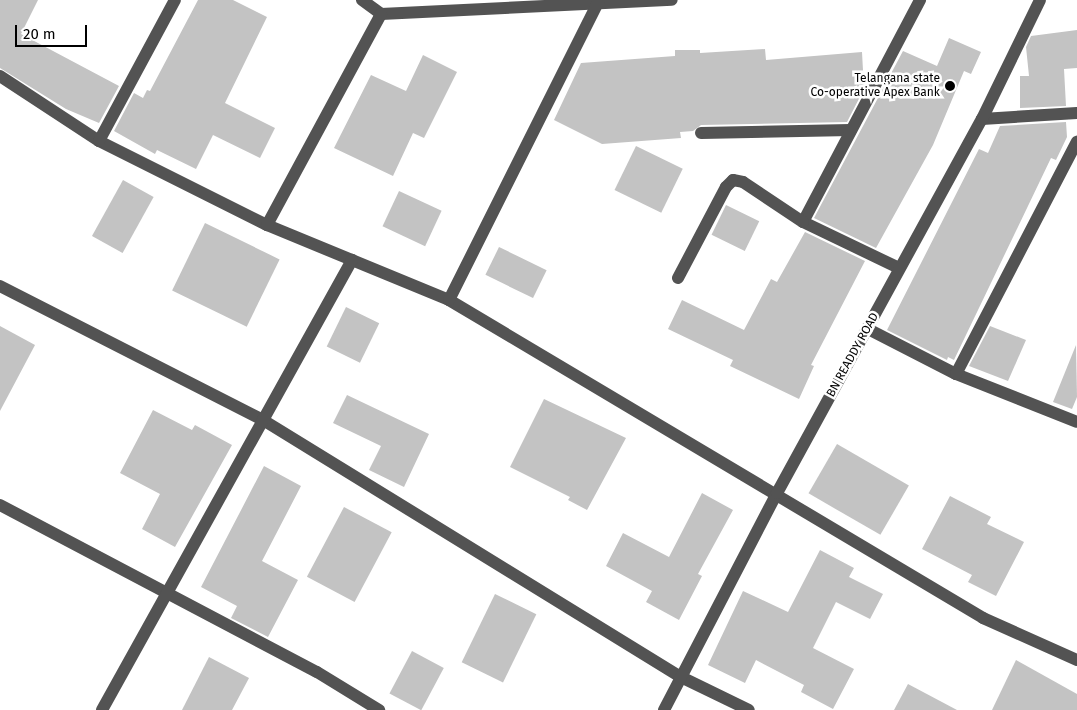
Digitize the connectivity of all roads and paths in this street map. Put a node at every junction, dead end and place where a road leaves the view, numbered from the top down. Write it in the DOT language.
graph roads {
  1 [pos="175,0"];
  2 [pos="362,0"];
  3 [pos="672,0"];
  4 [pos="920,0"];
  5 [pos="1040,0"];
  6 [pos="599,3"];
  7 [pos="381,14"];
  8 [pos="0,76"];
  9 [pos="1077,113"];
  10 [pos="982,119"];
  11 [pos="851,130"];
  12 [pos="701,133"];
  13 [pos="99,141"];
  14 [pos="1077,142"];
  15 [pos="803,222"];
  16 [pos="267,225"];
  17 [pos="352,260"];
  18 [pos="899,268"];
  19 [pos="678,278"];
  20 [pos="0,286"];
  21 [pos="449,300"];
  22 [pos="868,329"];
  23 [pos="956,374"];
  24 [pos="263,420"];
  25 [pos="1077,422"];
  26 [pos="777,493"];
  27 [pos="0,505"];
  28 [pos="166,592"];
  29 [pos="1077,660"];
  30 [pos="683,678"];
  31 [pos="102,710"];
  32 [pos="379,710"];
  33 [pos="664,710"];
  34 [pos="748,710"];
  1 -- 13 [label="street"];
  2 -- 7 [label="street"];
  3 -- 6 [label="street"];
  4 -- 11 [label="street"];
  5 -- 10 [label="street, BN READDY ROAD"];
  6 -- 7 [label="street"];
  6 -- 21 [label="street"];
  7 -- 16 [label="street"];
  8 -- 13 [label="street"];
  9 -- 10 [label="street"];
  10 -- 18 [label="street, BN READDY ROAD"];
  11 -- 12 [label="street"];
  11 -- 15 [label="street"];
  13 -- 16 [label="street"];
  14 -- 23 [label="street"];
  15 -- 18 [label="street"];
  15 -- 19 [label="street"];
  16 -- 17 [label="street"];
  17 -- 21 [label="street"];
  17 -- 24 [label="street"];
  18 -- 22 [label="street, BN READDY ROAD"];
  20 -- 24 [label="street"];
  21 -- 26 [label="street"];
  22 -- 23 [label="street"];
  22 -- 26 [label="street, BN READDY ROAD"];
  23 -- 25 [label="street"];
  24 -- 28 [label="street"];
  24 -- 30 [label="street"];
  26 -- 29 [label="street"];
  26 -- 30 [label="street, BN READDY ROAD"];
  27 -- 28 [label="street"];
  28 -- 31 [label="street"];
  28 -- 32 [label="street"];
  30 -- 33 [label="street, BN READDY ROAD"];
  30 -- 34 [label="street"];
}
